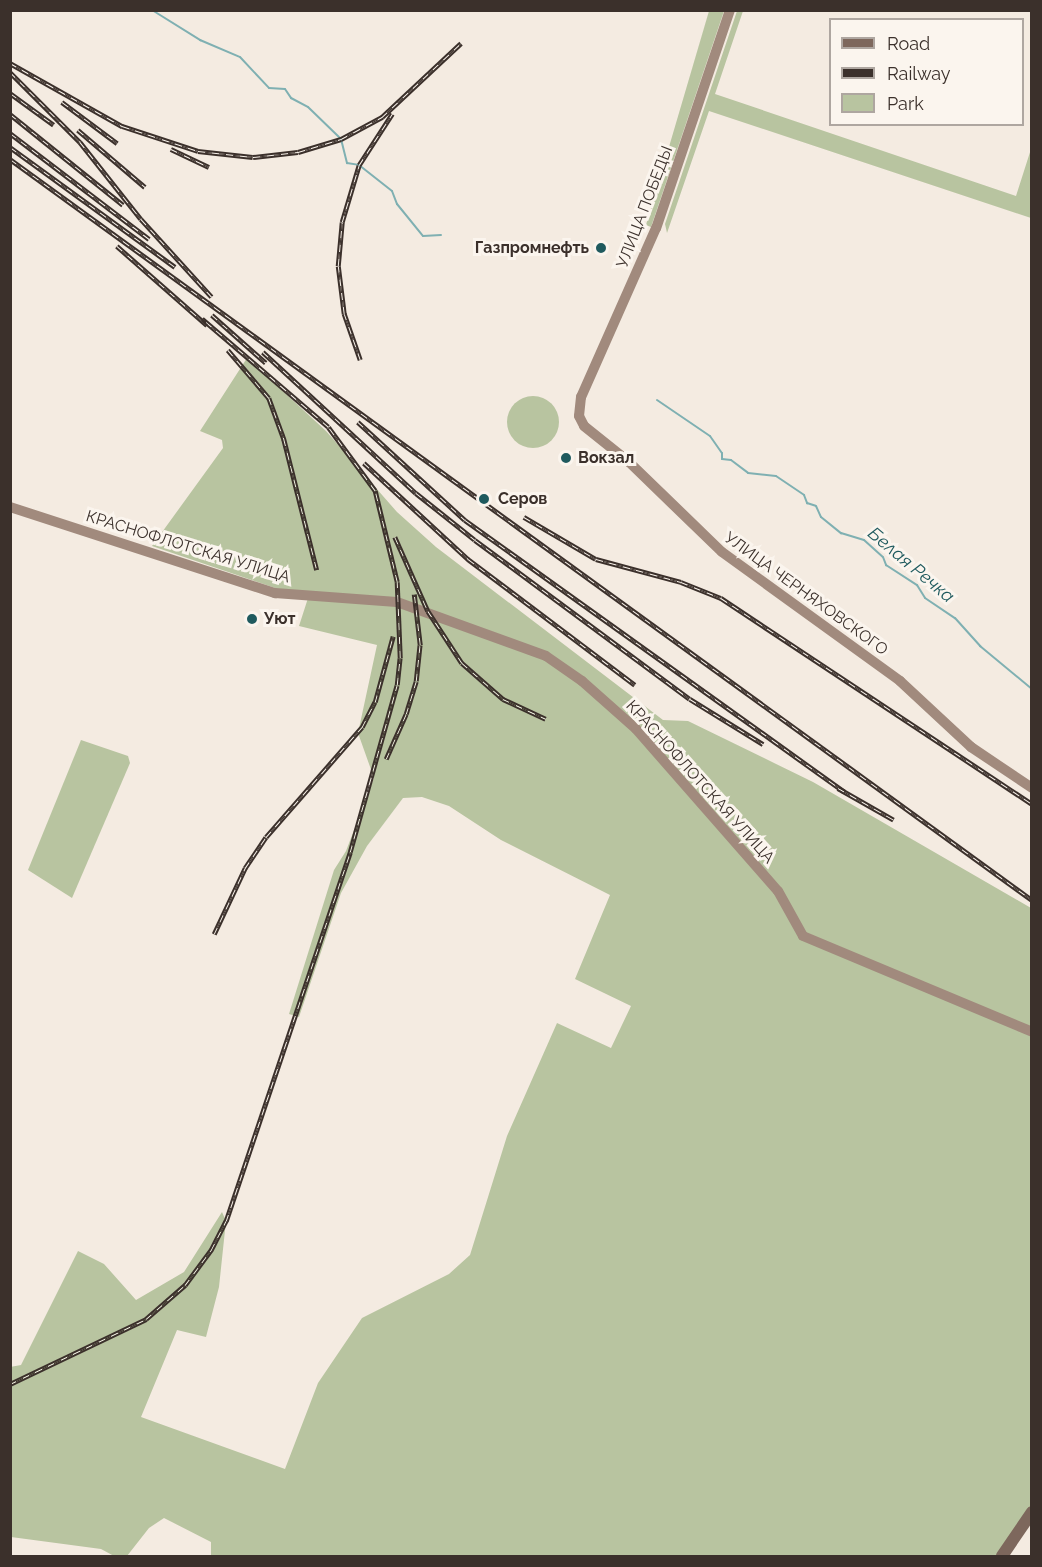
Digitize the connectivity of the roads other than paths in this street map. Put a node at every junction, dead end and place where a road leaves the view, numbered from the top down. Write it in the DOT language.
graph roads {
  1 [pos="730,10"];
  2 [pos="578,409"];
  3 [pos="10,507"];
  4 [pos="1032,788"];
  5 [pos="1032,1032"];
  6 [pos="1032,1512"];
  7 [pos="1002,1557"];
  1 -- 2 [label="street, УЛИЦА ПОБЕДЫ"];
  2 -- 4 [label="street, УЛИЦА ЧЕРНЯХОВСКОГО"];
  3 -- 5 [label="street, КРАСНОФЛОТСКАЯ УЛИЦА"];
  6 -- 7 [label="main road"];
}
